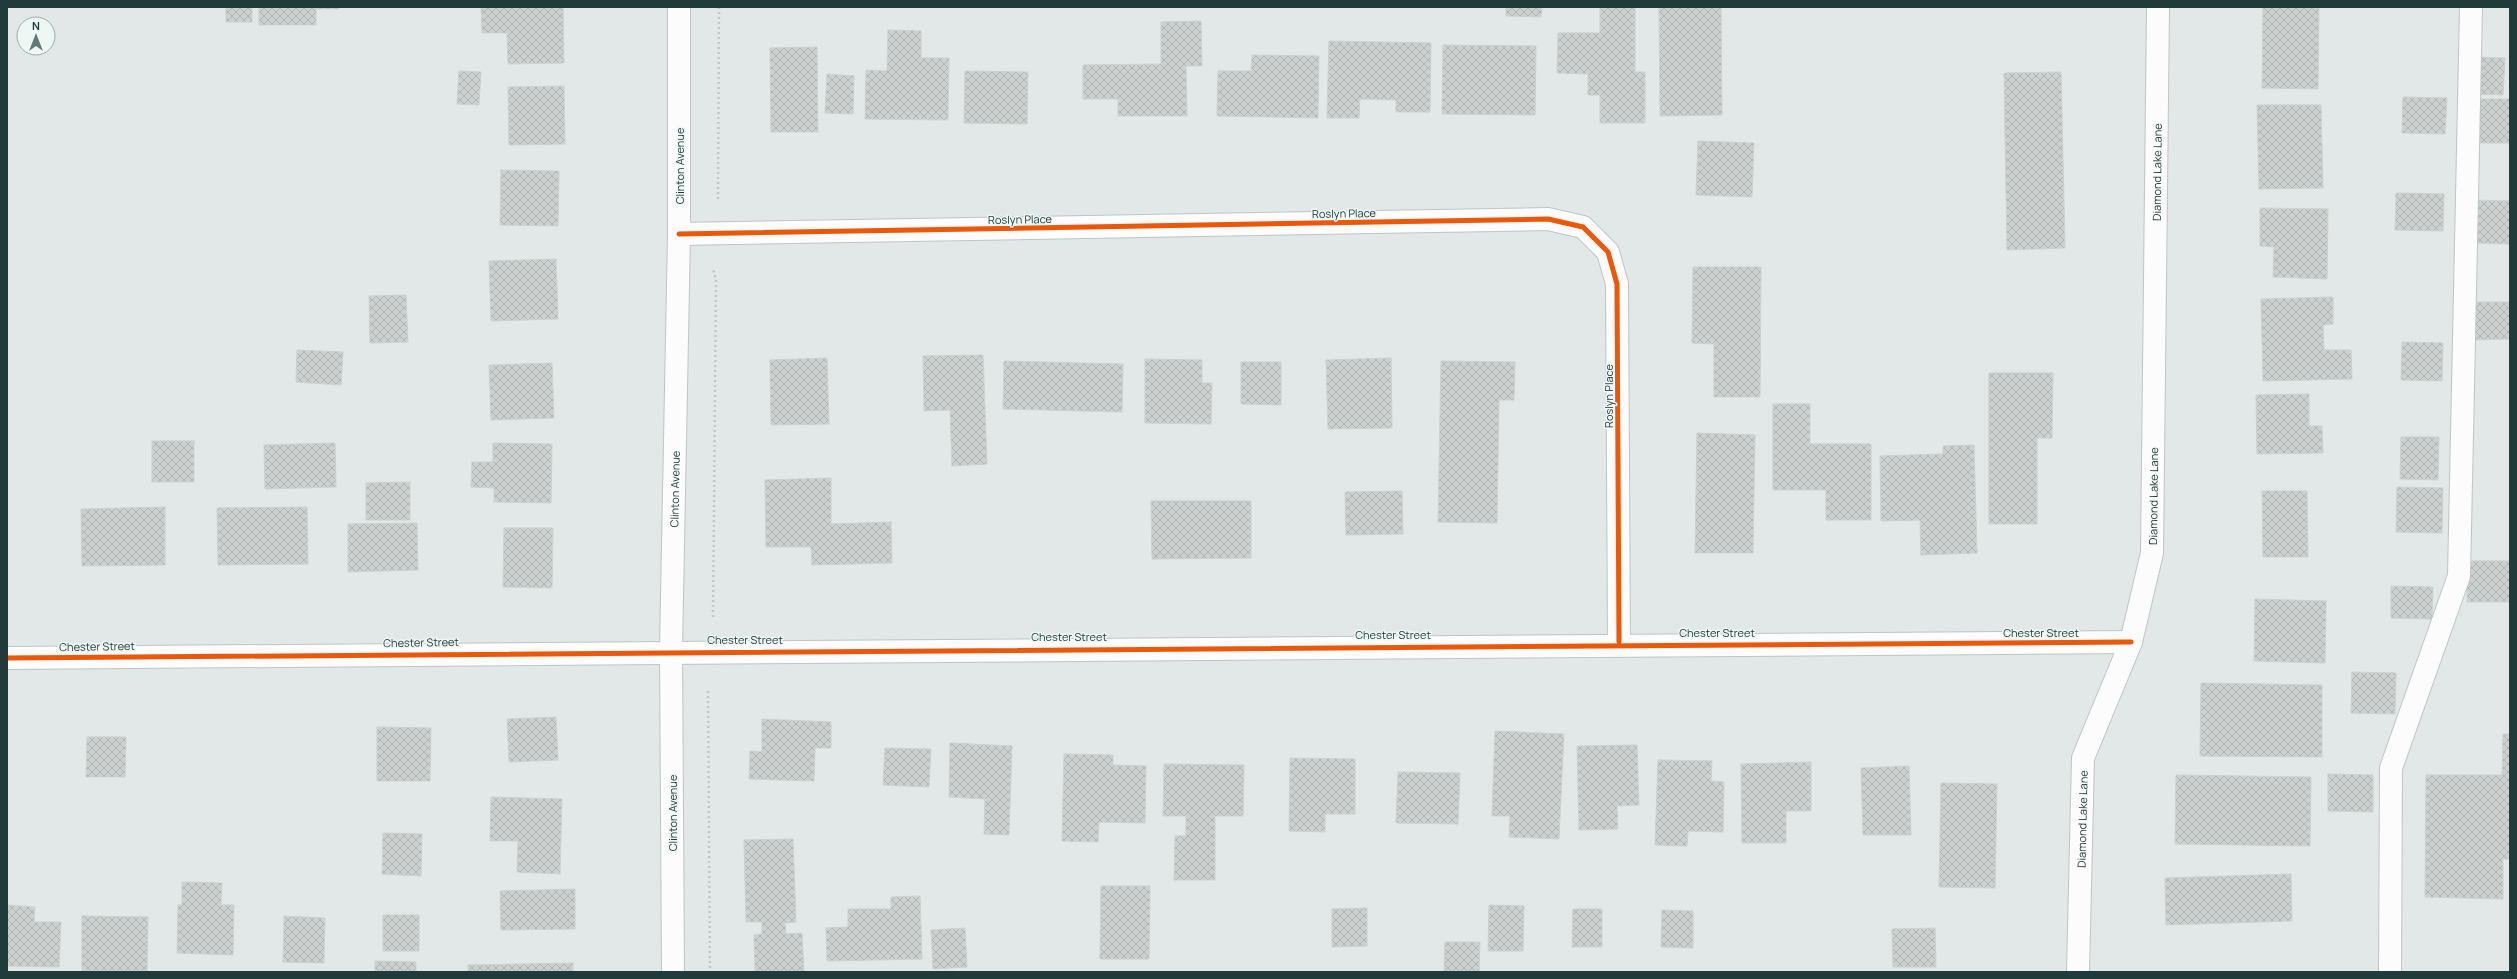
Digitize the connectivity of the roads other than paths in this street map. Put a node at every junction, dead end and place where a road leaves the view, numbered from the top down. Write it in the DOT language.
graph roads {
  1 [pos="679,7"];
  2 [pos="2158,7"];
  3 [pos="2471,7"];
  4 [pos="679,234"];
  5 [pos="1619,642"];
  6 [pos="2131,642"];
  7 [pos="671,649"];
  8 [pos="7,658"];
  9 [pos="673,972"];
  10 [pos="2078,972"];
  11 [pos="2390,972"];
  1 -- 4 [label="street, Clinton Avenue"];
  2 -- 6 [label="street, Diamond Lake Lane"];
  3 -- 11 [label="street"];
  4 -- 5 [label="street, Roslyn Place"];
  4 -- 7 [label="street, Clinton Avenue"];
  5 -- 6 [label="street, Chester Street"];
  5 -- 7 [label="street, Chester Street"];
  6 -- 10 [label="street, Diamond Lake Lane"];
  7 -- 8 [label="street, Chester Street"];
  7 -- 9 [label="street, Clinton Avenue"];
}
